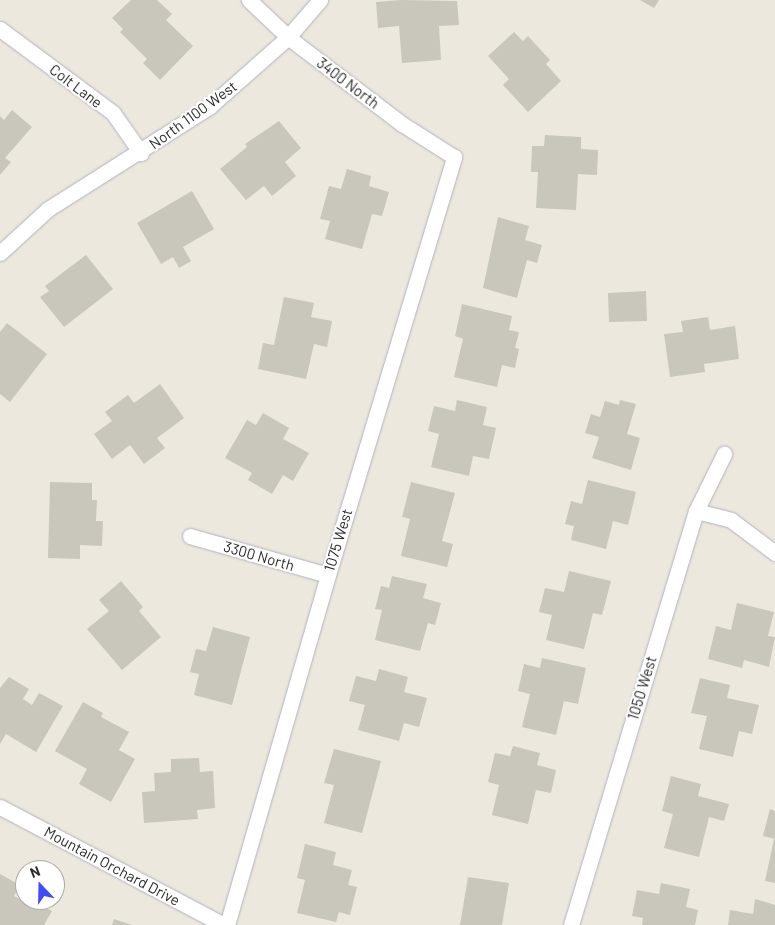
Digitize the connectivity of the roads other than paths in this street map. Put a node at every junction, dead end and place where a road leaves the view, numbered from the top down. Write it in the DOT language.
graph roads {
  1 [pos="249,0"];
  2 [pos="320,0"];
  3 [pos="0,29"];
  4 [pos="288,37"];
  5 [pos="141,153"];
  6 [pos="454,157"];
  7 [pos="0,253"];
  8 [pos="724,454"];
  9 [pos="696,511"];
  10 [pos="190,536"];
  11 [pos="775,552"];
  12 [pos="328,575"];
  13 [pos="0,806"];
  14 [pos="225,925"];
  15 [pos="571,925"];
  1 -- 4 [label="street, 3400 North"];
  2 -- 4 [label="street, North 1100 West"];
  3 -- 5 [label="street, Colt Lane"];
  4 -- 5 [label="street, North 1100 West"];
  4 -- 6 [label="street, 3400 North"];
  5 -- 7 [label="street, North 1100 West"];
  6 -- 12 [label="street, 1075 West"];
  8 -- 9 [label="street, 1050 West"];
  9 -- 11 [label="street"];
  9 -- 15 [label="street, 1050 West"];
  10 -- 12 [label="street, 3300 North"];
  12 -- 14 [label="street, 1075 West"];
  13 -- 14 [label="street, Mountain Orchard Drive"];
}
